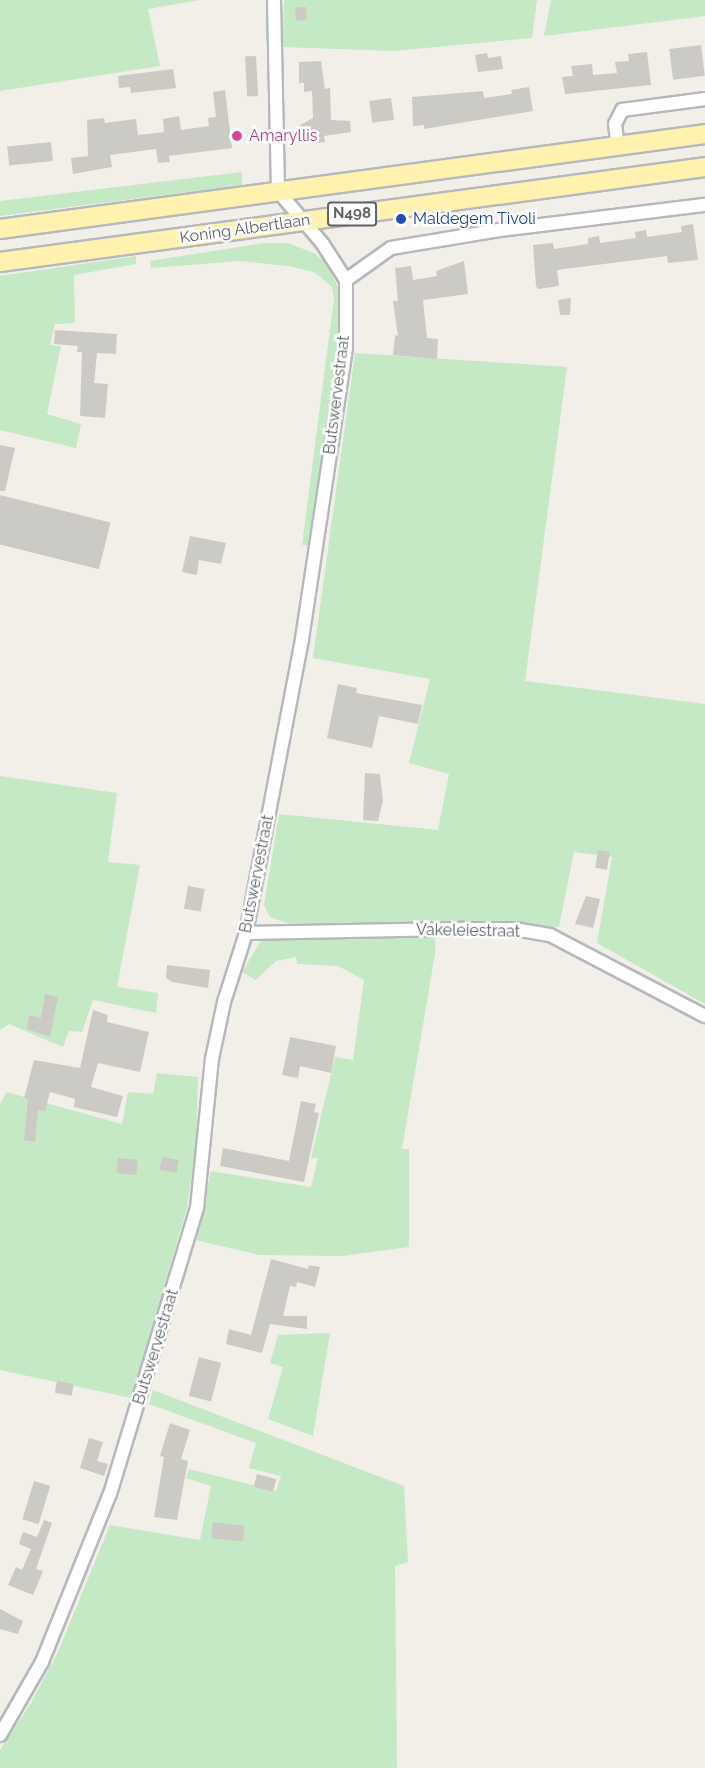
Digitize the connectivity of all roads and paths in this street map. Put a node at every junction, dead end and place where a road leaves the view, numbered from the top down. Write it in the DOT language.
graph roads {
  1 [pos="274,0"];
  2 [pos="705,99"];
  3 [pos="705,134"];
  4 [pos="618,146"];
  5 [pos="705,167"];
  6 [pos="278,191"];
  7 [pos="705,205"];
  8 [pos="303,221"];
  9 [pos="0,229"];
  10 [pos="0,262"];
  11 [pos="346,280"];
  12 [pos="246,933"];
  13 [pos="705,1016"];
  14 [pos="0,1735"];
  1 -- 6 [label="street"];
  2 -- 4 [label="street"];
  3 -- 4 [label="main road, Koning Albertlaan / N498"];
  4 -- 6 [label="main road, Koning Albertlaan / N498"];
  5 -- 8 [label="main road, Koning Albertlaan / N498"];
  6 -- 8 [label="street"];
  6 -- 9 [label="main road, Koning Albertlaan / N498"];
  7 -- 11 [label="street"];
  8 -- 10 [label="main road, Koning Albertlaan / N498"];
  8 -- 11 [label="street"];
  11 -- 12 [label="street, Butswervestraat"];
  12 -- 13 [label="street, Vakeleiestraat"];
  12 -- 14 [label="street, Butswervestraat"];
}
